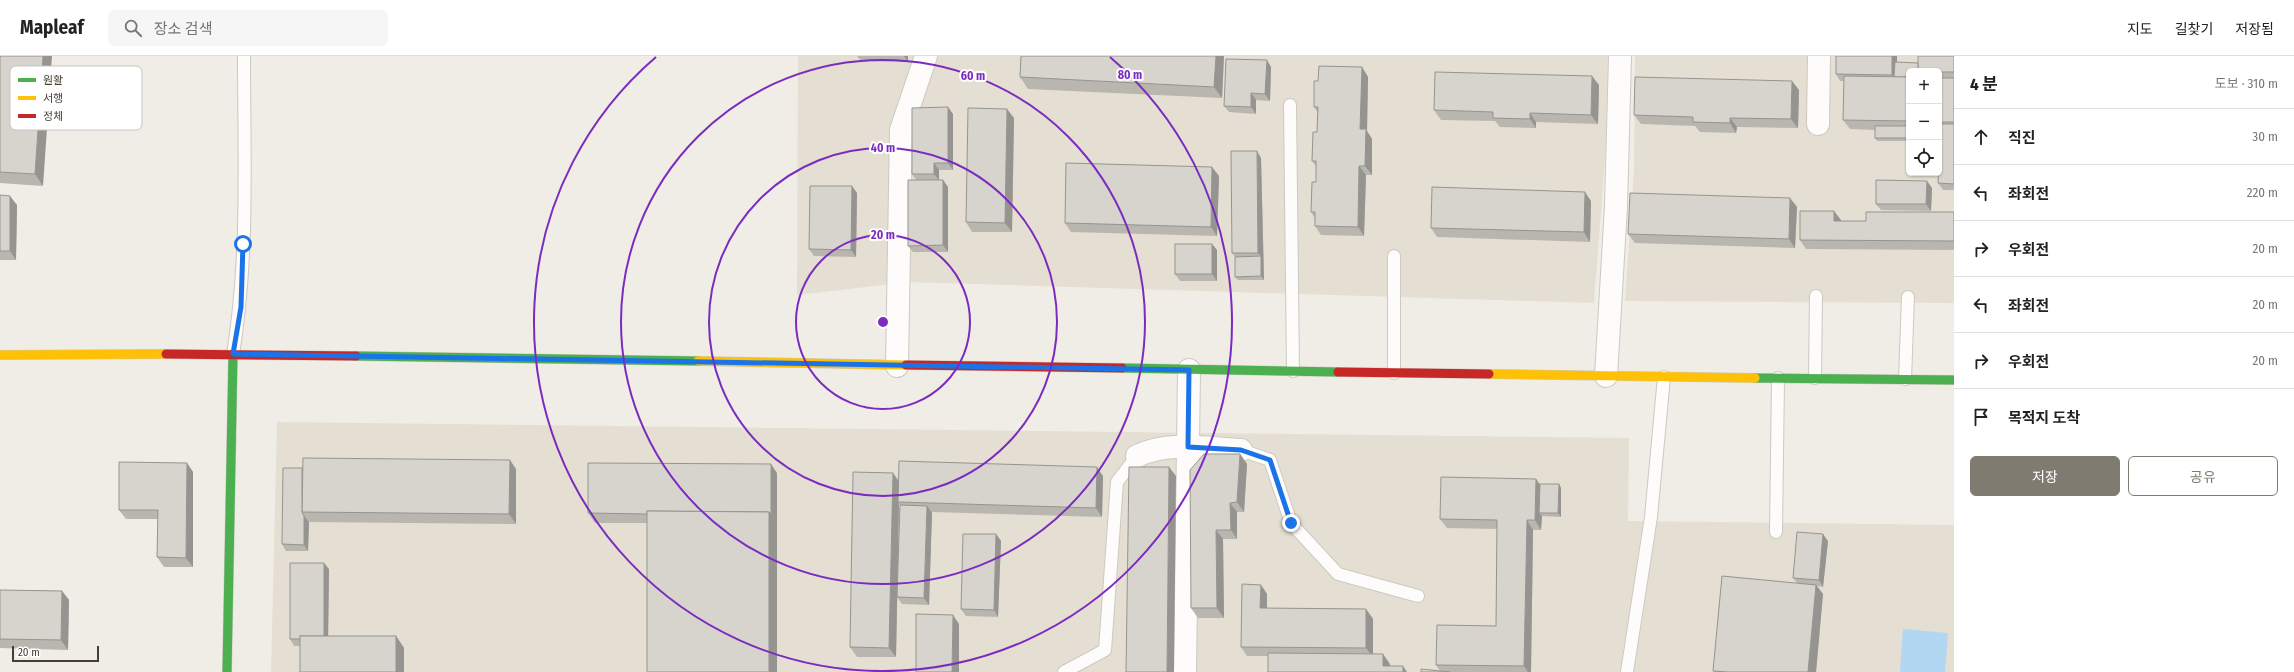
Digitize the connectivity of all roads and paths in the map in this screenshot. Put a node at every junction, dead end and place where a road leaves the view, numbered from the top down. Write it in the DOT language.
graph roads {
  1 [pos="244,56"];
  2 [pos="926,56"];
  3 [pos="1620,56"];
  4 [pos="1819,56"];
  5 [pos="1290,105"];
  6 [pos="1818,124"];
  7 [pos="1394,256"];
  8 [pos="1816,296"];
  9 [pos="1908,297"];
  10 [pos="233,354"];
  11 [pos="0,355"];
  12 [pos="897,366"];
  13 [pos="1189,370"];
  14 [pos="1293,371"];
  15 [pos="1394,373"];
  16 [pos="1606,376"];
  17 [pos="1664,377"];
  18 [pos="1778,378"];
  19 [pos="1815,378"];
  20 [pos="1905,379"];
  21 [pos="1954,380"];
  22 [pos="1188,447"];
  23 [pos="1241,450"];
  24 [pos="1137,456"];
  25 [pos="1776,532"];
  26 [pos="1418,596"];
  27 [pos="227,672"];
  28 [pos="1064,672"];
  29 [pos="1185,672"];
  30 [pos="1627,672"];
  1 -- 10 [label="lane"];
  2 -- 12 [label="street"];
  3 -- 16 [label="street"];
  4 -- 6 [label="street"];
  5 -- 14 [label="lane"];
  7 -- 15 [label="lane"];
  8 -- 19 [label="lane"];
  9 -- 20 [label="lane"];
  10 -- 11 [label="street"];
  10 -- 12 [label="street"];
  10 -- 27 [label="street"];
  12 -- 13 [label="street"];
  13 -- 14 [label="street"];
  13 -- 22 [label="street"];
  14 -- 15 [label="street"];
  15 -- 16 [label="street"];
  16 -- 17 [label="street"];
  17 -- 18 [label="street"];
  17 -- 30 [label="lane"];
  18 -- 19 [label="street"];
  18 -- 25 [label="lane"];
  19 -- 20 [label="street"];
  20 -- 21 [label="street"];
  22 -- 23 [label="street"];
  22 -- 24 [label="street"];
  22 -- 29 [label="street"];
  23 -- 26 [label="lane"];
  24 -- 28 [label="lane"];
}
